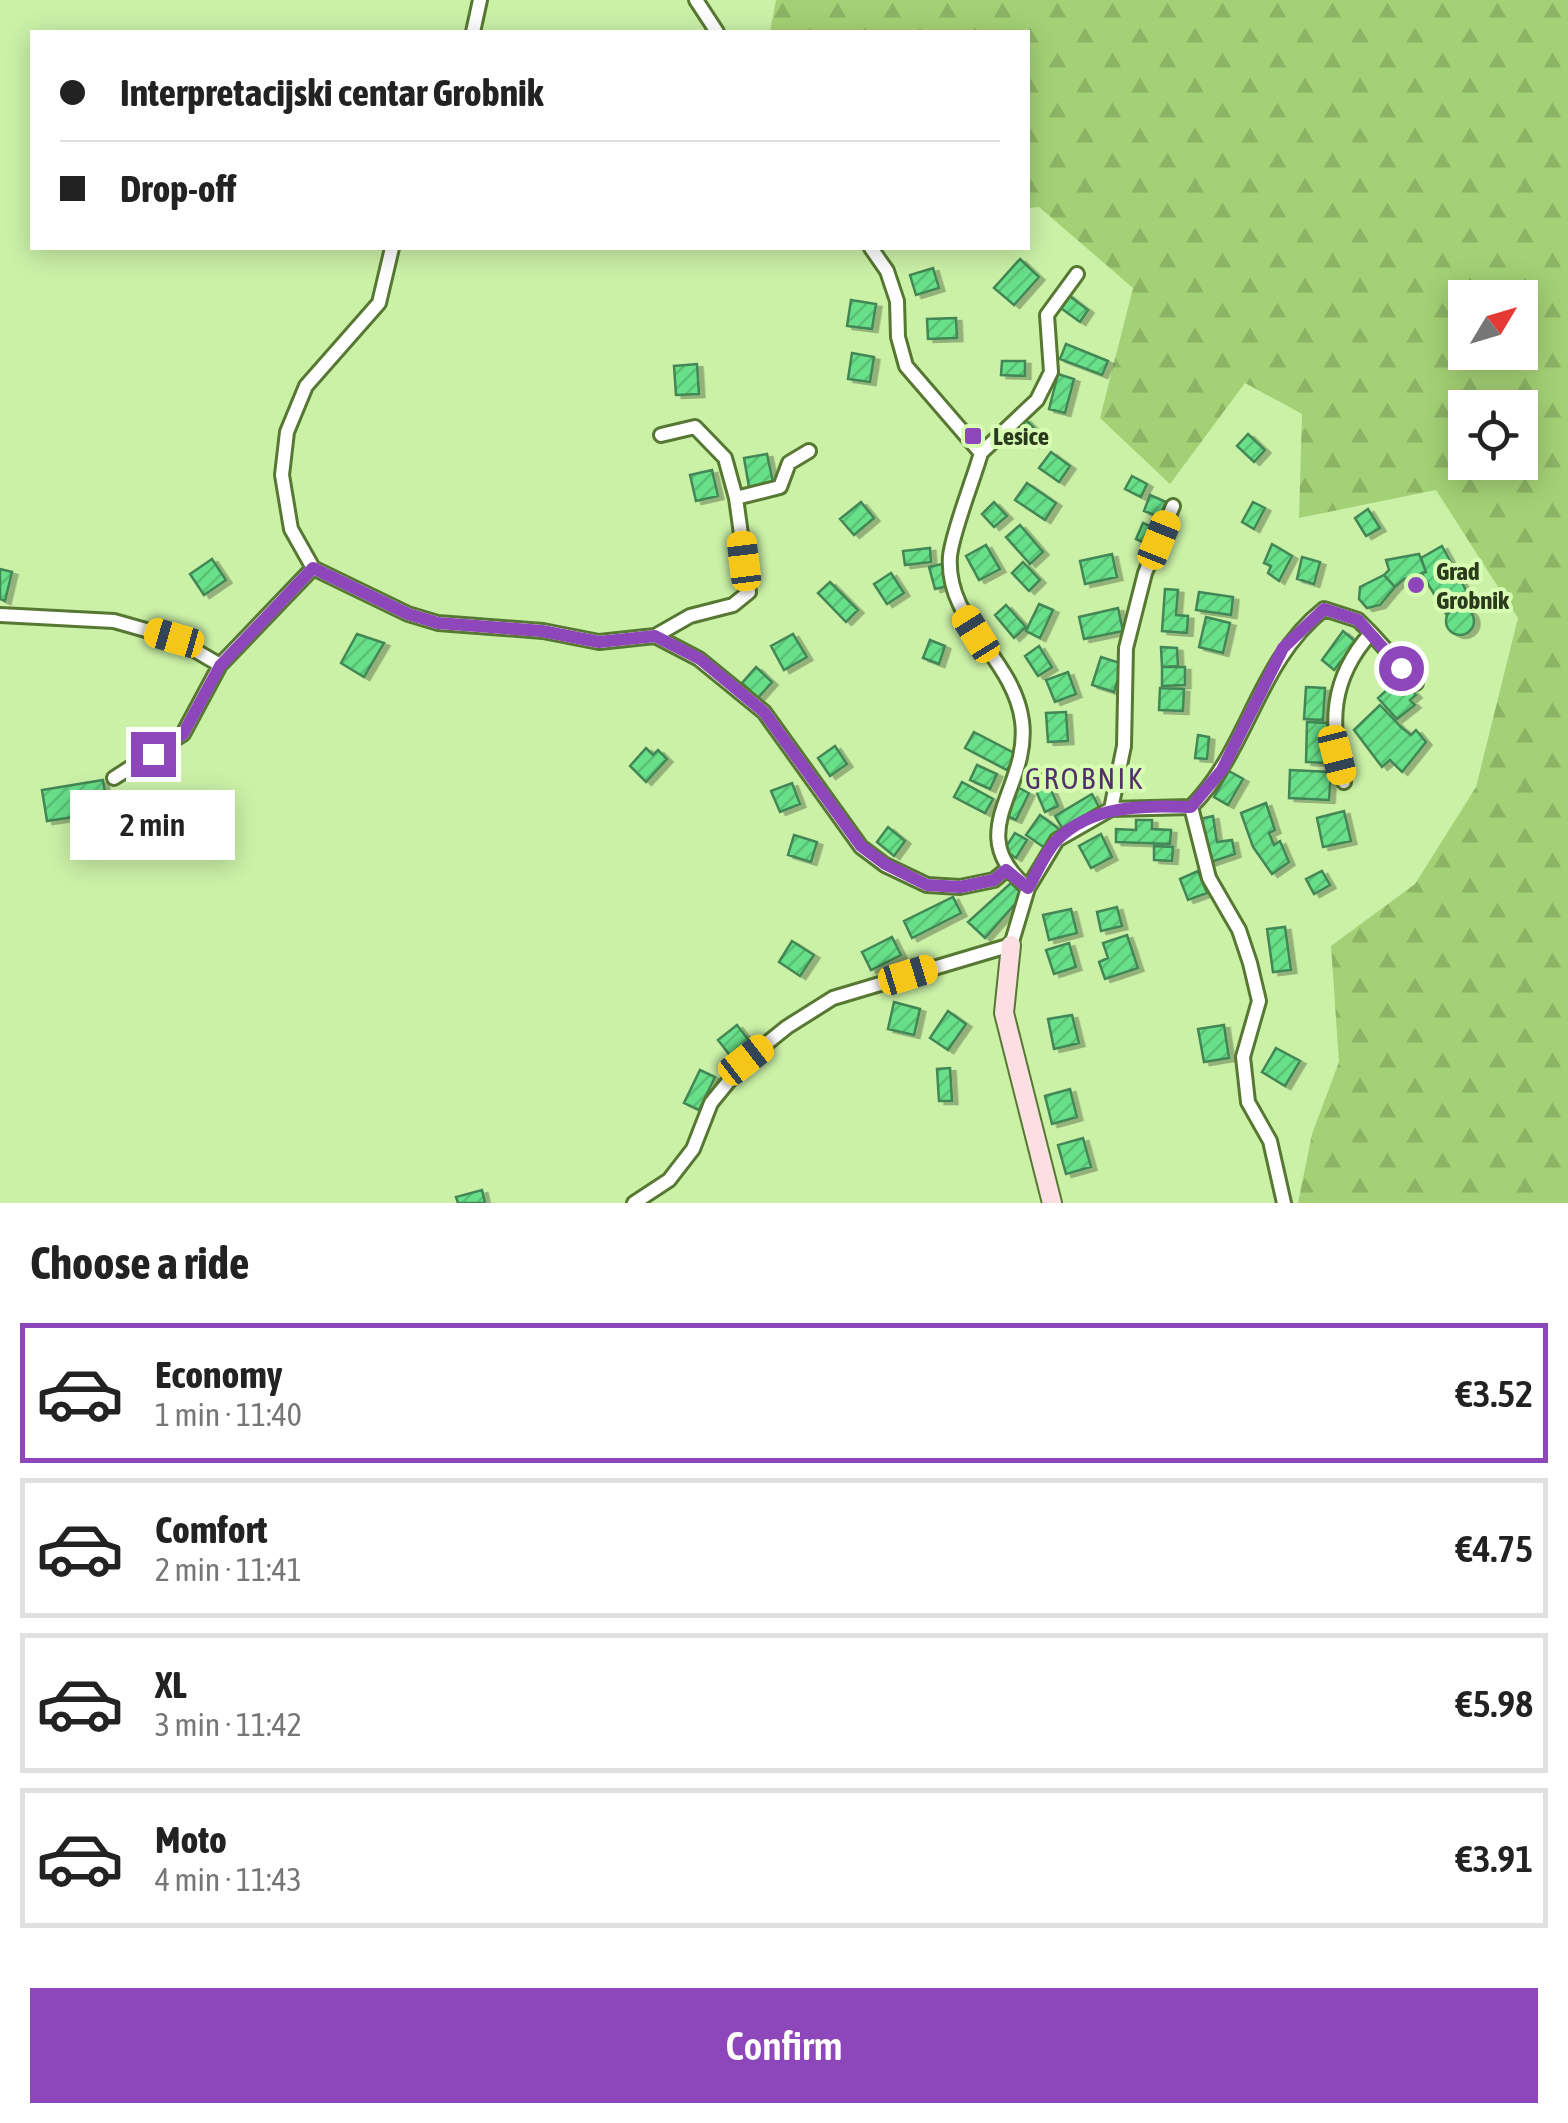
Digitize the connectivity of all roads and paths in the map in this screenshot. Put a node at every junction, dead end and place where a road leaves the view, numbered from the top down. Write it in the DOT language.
graph roads {
  1 [pos="480,0"];
  2 [pos="696,0"];
  3 [pos="473,30"];
  4 [pos="716,30"];
  5 [pos="392,250"];
  6 [pos="872,250"];
  7 [pos="1076,274"];
  8 [pos="661,435"];
  9 [pos="809,451"];
  10 [pos="980,453"];
  11 [pos="736,498"];
  12 [pos="1173,506"];
  13 [pos="313,568"];
  14 [pos="0,616"];
  15 [pos="1371,634"];
  16 [pos="655,636"];
  17 [pos="220,666"];
  18 [pos="1416,684"];
  19 [pos="114,778"];
  20 [pos="1344,782"];
  21 [pos="1191,807"];
  22 [pos="1111,809"];
  23 [pos="1006,870"];
  24 [pos="1028,888"];
  25 [pos="1011,946"];
  26 [pos="634,1203"];
  27 [pos="1052,1203"];
  28 [pos="1284,1203"];
  1 -- 3 [label="street"];
  2 -- 4 [label="street"];
  5 -- 13 [label="street"];
  6 -- 10 [label="street"];
  7 -- 10 [label="street"];
  8 -- 11 [label="street"];
  9 -- 11 [label="street"];
  10 -- 23 [label="street"];
  11 -- 16 [label="street"];
  12 -- 22 [label="street"];
  13 -- 16 [label="street"];
  13 -- 17 [label="street"];
  14 -- 17 [label="street"];
  15 -- 18 [label="street"];
  15 -- 20 [label="street"];
  15 -- 21 [label="street"];
  16 -- 23 [label="street"];
  17 -- 19 [label="street"];
  21 -- 22 [label="street"];
  21 -- 28 [label="street"];
  22 -- 24 [label="street"];
  23 -- 24 [label="street"];
  24 -- 25 [label="street"];
  25 -- 26 [label="street"];
  25 -- 27 [label="main road"];
}
